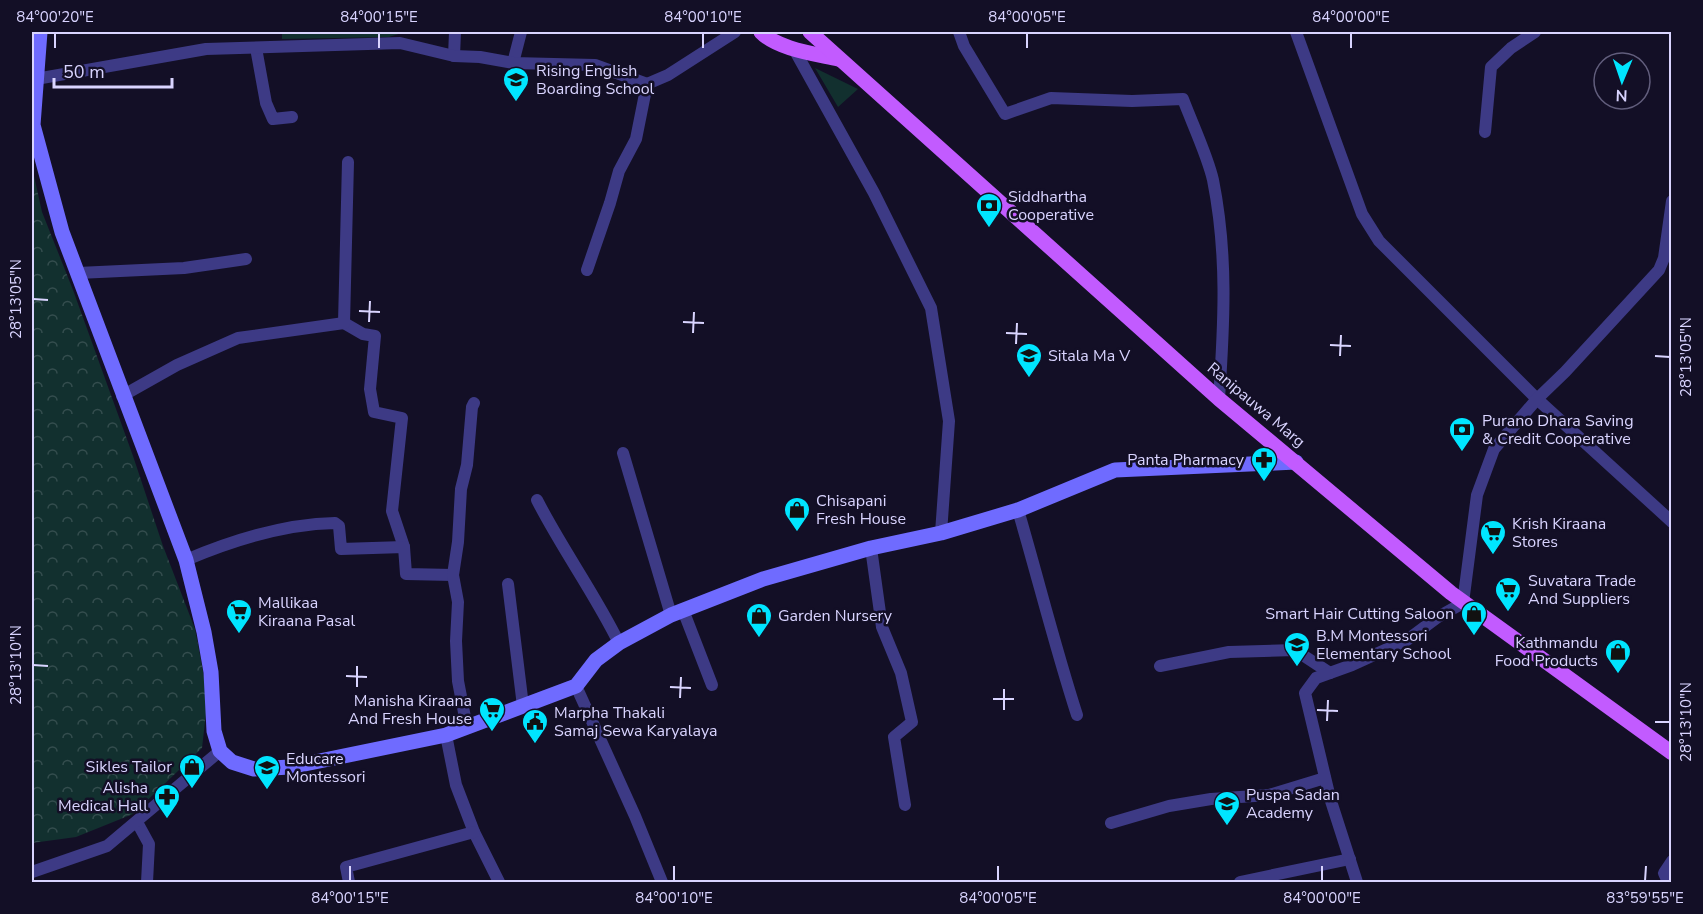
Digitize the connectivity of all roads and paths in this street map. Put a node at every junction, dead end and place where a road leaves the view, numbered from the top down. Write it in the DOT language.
graph roads {
  1 [pos="40,32"];
  2 [pos="455,32"];
  3 [pos="521,32"];
  4 [pos="735,32"];
  5 [pos="761,32"];
  6 [pos="810,32"];
  7 [pos="959,32"];
  8 [pos="1296,32"];
  9 [pos="1535,32"];
  10 [pos="256,48"];
  11 [pos="794,49"];
  12 [pos="454,56"];
  13 [pos="838,59"];
  14 [pos="513,63"];
  15 [pos="36,79"];
  16 [pos="647,84"];
  17 [pos="292,117"];
  18 [pos="1485,132"];
  19 [pos="348,162"];
  20 [pos="1671,201"];
  21 [pos="246,259"];
  22 [pos="587,270"];
  23 [pos="78,273"];
  24 [pos="344,323"];
  25 [pos="122,396"];
  26 [pos="1219,399"];
  27 [pos="1537,399"];
  28 [pos="474,403"];
  29 [pos="624,453"];
  30 [pos="1296,462"];
  31 [pos="537,500"];
  32 [pos="1018,510"];
  33 [pos="1671,522"];
  34 [pos="941,533"];
  35 [pos="404,547"];
  36 [pos="871,548"];
  37 [pos="186,560"];
  38 [pos="453,575"];
  39 [pos="508,585"];
  40 [pos="1463,603"];
  41 [pos="677,613"];
  42 [pos="619,643"];
  43 [pos="1160,666"];
  44 [pos="1330,673"];
  45 [pos="712,685"];
  46 [pos="576,686"];
  47 [pos="523,706"];
  48 [pos="1077,715"];
  49 [pos="467,728"];
  50 [pos="446,735"];
  51 [pos="220,751"];
  52 [pos="1671,753"];
  53 [pos="1325,778"];
  54 [pos="905,805"];
  55 [pos="137,822"];
  56 [pos="1111,823"];
  57 [pos="474,832"];
  58 [pos="1350,859"];
  59 [pos="1671,861"];
  60 [pos="32,872"];
  61 [pos="147,882"];
  62 [pos="350,882"];
  63 [pos="499,882"];
  64 [pos="662,882"];
  65 [pos="1240,882"];
  66 [pos="1357,882"];
  67 [pos="1668,882"];
  1 -- 15 [label="main road"];
  2 -- 12 [label="street"];
  3 -- 14 [label="street"];
  4 -- 16 [label="street"];
  5 -- 11 [label="main road"];
  6 -- 13 [label="main road, Ranipauwa Marg"];
  7 -- 26 [label="street"];
  8 -- 27 [label="street"];
  9 -- 18 [label="street"];
  10 -- 12 [label="street"];
  10 -- 15 [label="street"];
  10 -- 17 [label="street"];
  11 -- 13 [label="main road"];
  11 -- 34 [label="street"];
  12 -- 14 [label="street"];
  13 -- 26 [label="main road, Ranipauwa Marg"];
  14 -- 16 [label="street"];
  15 -- 23 [label="main road"];
  16 -- 22 [label="street"];
  19 -- 24 [label="street"];
  20 -- 27 [label="street"];
  21 -- 23 [label="street"];
  23 -- 25 [label="main road"];
  24 -- 25 [label="street"];
  24 -- 35 [label="street"];
  25 -- 37 [label="main road"];
  26 -- 30 [label="main road, Ranipauwa Marg"];
  27 -- 33 [label="street"];
  27 -- 40 [label="street"];
  28 -- 38 [label="street"];
  29 -- 41 [label="street"];
  30 -- 32 [label="main road"];
  30 -- 40 [label="main road, Ranipauwa Marg"];
  31 -- 42 [label="street"];
  32 -- 34 [label="main road"];
  32 -- 48 [label="street"];
  34 -- 36 [label="main road"];
  35 -- 37 [label="street"];
  35 -- 38 [label="street"];
  36 -- 41 [label="main road"];
  36 -- 54 [label="street"];
  37 -- 51 [label="main road"];
  38 -- 49 [label="street"];
  39 -- 47 [label="street"];
  40 -- 44 [label="street"];
  40 -- 52 [label="main road, Ranipauwa Marg"];
  41 -- 42 [label="main road"];
  41 -- 45 [label="street"];
  42 -- 46 [label="main road"];
  43 -- 44 [label="street"];
  44 -- 53 [label="street"];
  46 -- 47 [label="main road"];
  46 -- 64 [label="street"];
  47 -- 49 [label="main road"];
  49 -- 50 [label="main road"];
  50 -- 51 [label="main road"];
  50 -- 57 [label="street"];
  51 -- 55 [label="street"];
  53 -- 56 [label="street"];
  53 -- 58 [label="street"];
  55 -- 60 [label="street"];
  55 -- 61 [label="street"];
  57 -- 62 [label="street"];
  57 -- 63 [label="street"];
  58 -- 65 [label="street"];
  58 -- 66 [label="street"];
  59 -- 67 [label="street"];
}
